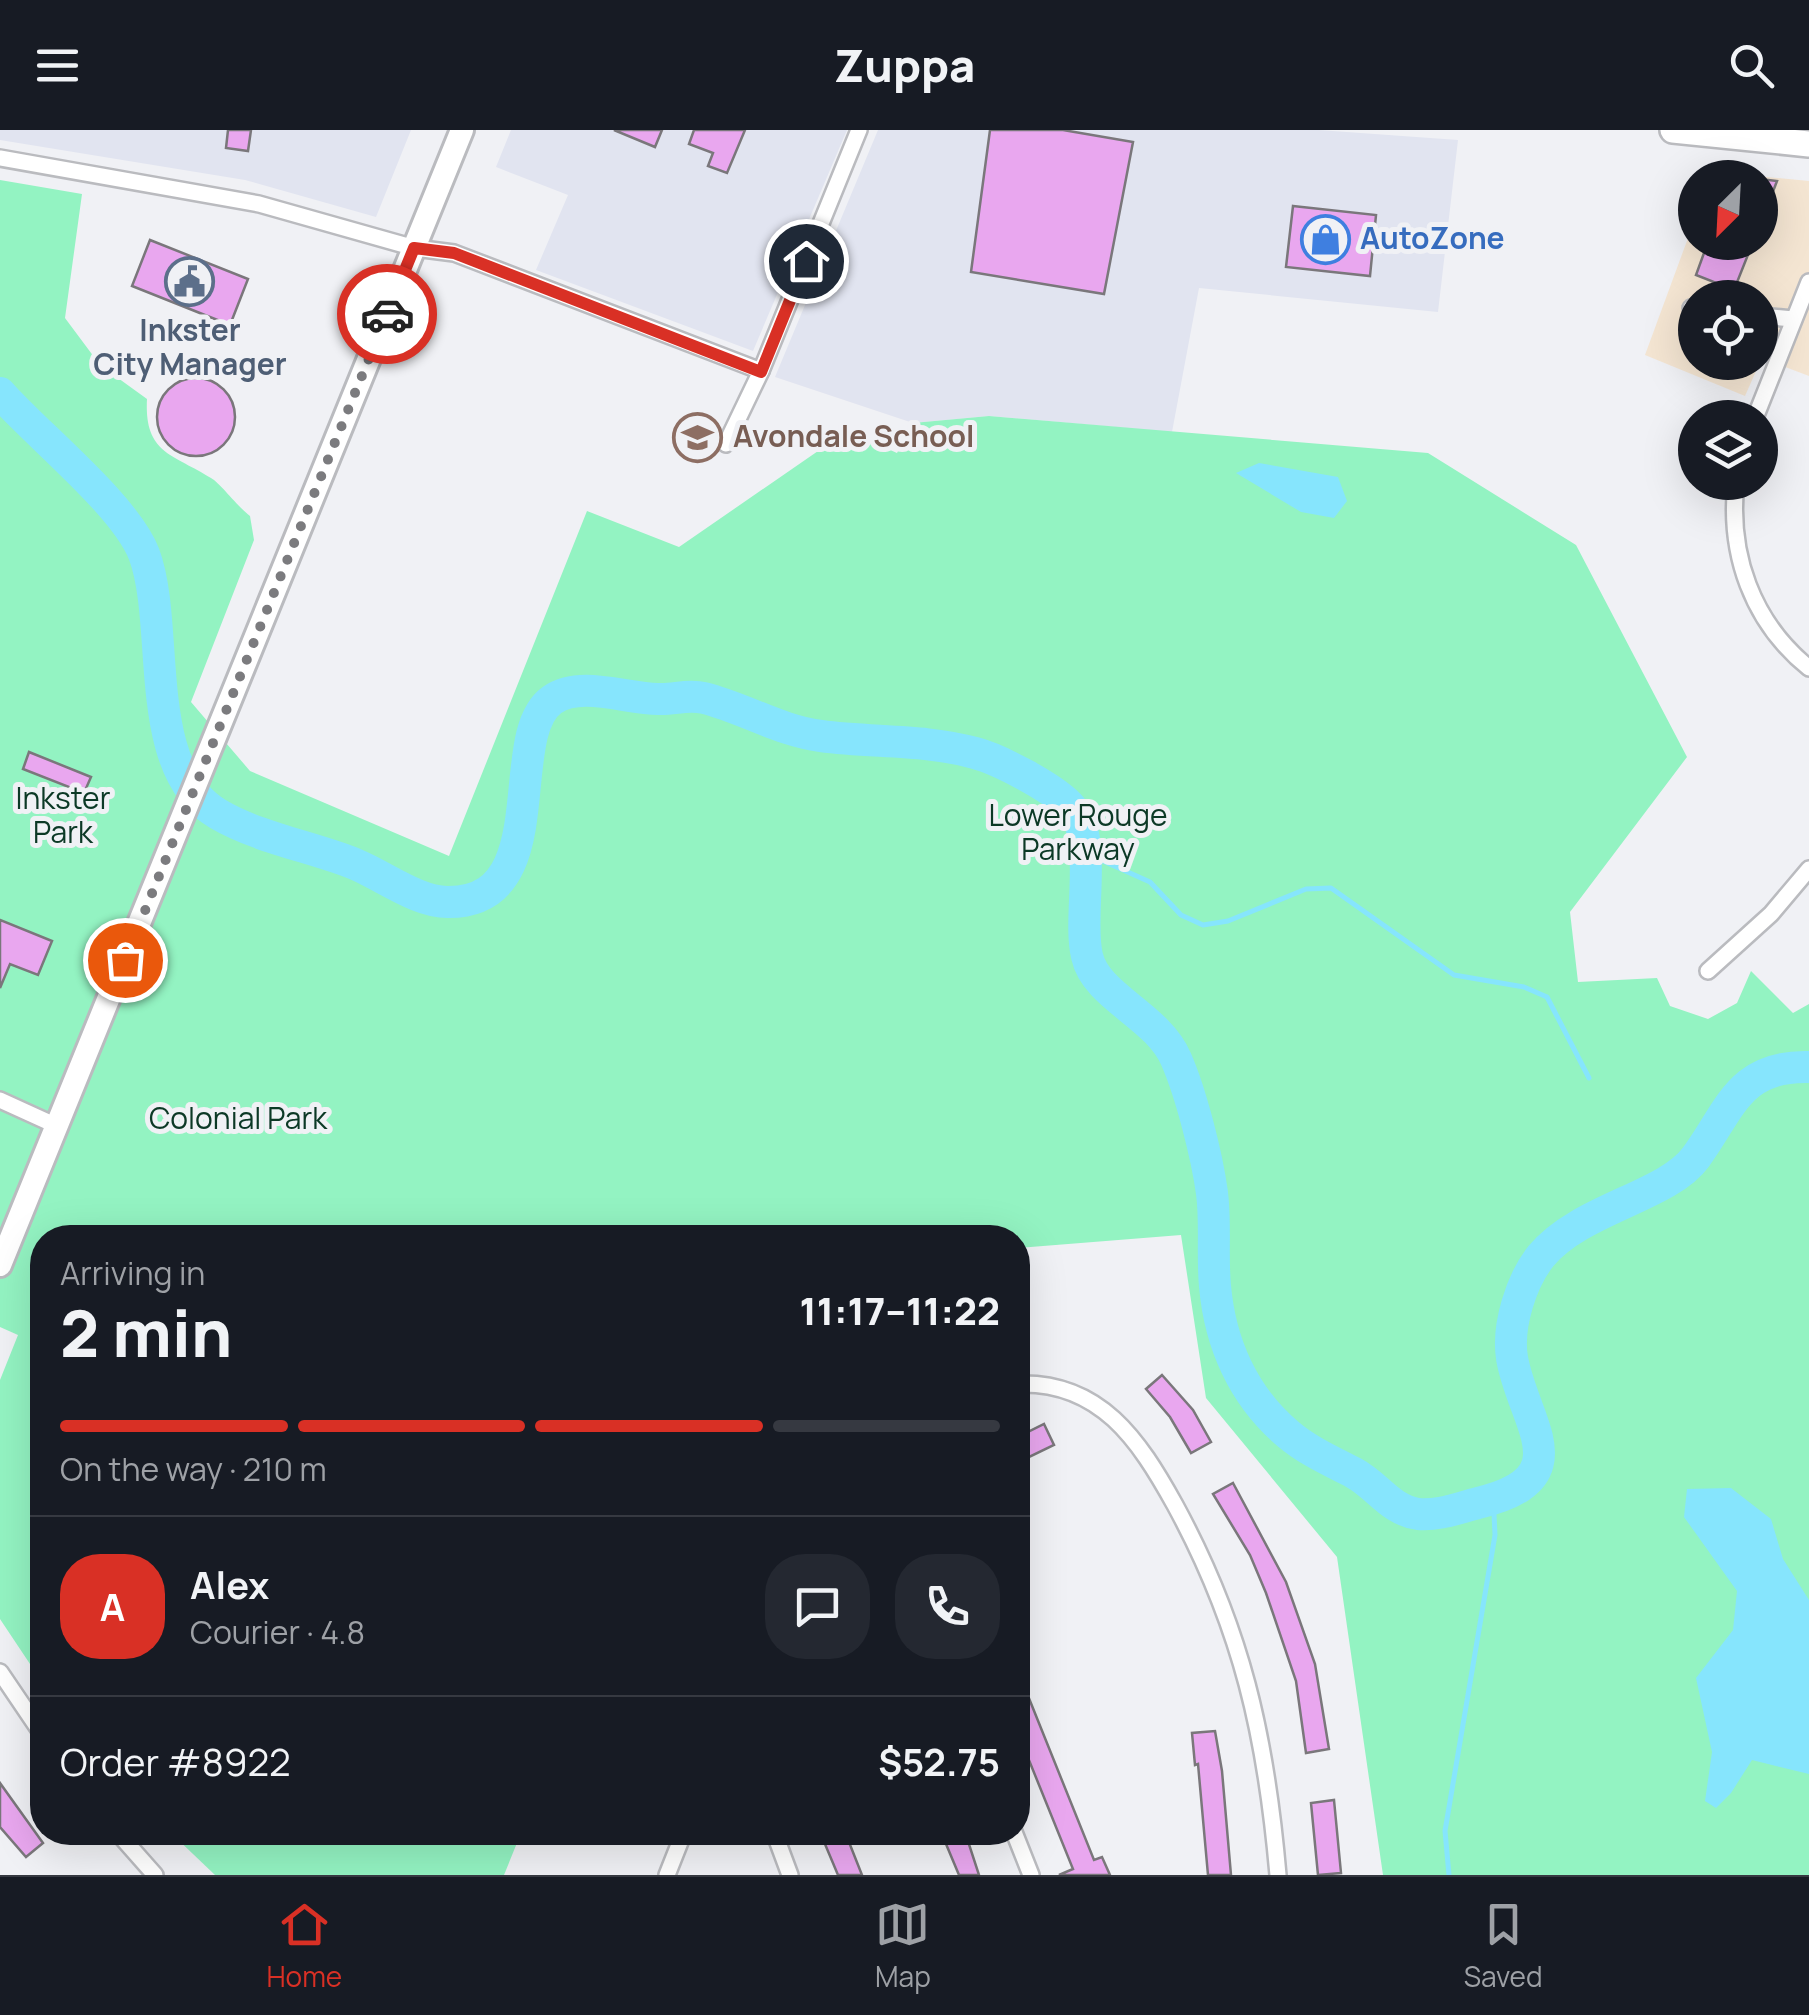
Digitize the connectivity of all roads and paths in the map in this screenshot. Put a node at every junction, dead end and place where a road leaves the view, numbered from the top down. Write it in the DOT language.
graph roads {
  1 [pos="462,130"];
  2 [pos="859,130"];
  3 [pos="1673,130"];
  4 [pos="1809,144"];
  5 [pos="0,158"];
  6 [pos="414,248"];
  7 [pos="1809,282"];
  8 [pos="1778,318"];
  9 [pos="1793,319"];
  10 [pos="761,372"];
  11 [pos="1762,400"];
  12 [pos="726,444"];
  13 [pos="1735,500"];
  14 [pos="1809,668"];
  15 [pos="1809,869"];
  16 [pos="1708,970"];
  17 [pos="0,1100"];
  18 [pos="57,1126"];
  19 [pos="0,1265"];
  20 [pos="1030,1385"];
  21 [pos="0,1672"];
  22 [pos="30,1716"];
  23 [pos="128,1845"];
  24 [pos="679,1845"];
  25 [pos="779,1845"];
  26 [pos="1019,1845"];
  27 [pos="155,1875"];
  28 [pos="667,1875"];
  29 [pos="790,1875"];
  30 [pos="1030,1875"];
  31 [pos="1278,1875"];
  1 -- 6 [label="main road"];
  2 -- 10 [label="street"];
  3 -- 4 [label="main road"];
  5 -- 6 [label="street"];
  6 -- 10 [label="street"];
  6 -- 18 [label="main road"];
  7 -- 9 [label="street"];
  8 -- 9 [label="street"];
  9 -- 11 [label="street"];
  10 -- 12 [label="street"];
  13 -- 14 [label="street"];
  15 -- 16 [label="street"];
  17 -- 18 [label="street"];
  18 -- 19 [label="main road"];
  20 -- 31 [label="street"];
  21 -- 22 [label="street"];
  23 -- 27 [label="street"];
  24 -- 28 [label="street"];
  25 -- 29 [label="street"];
  26 -- 30 [label="street"];
}
